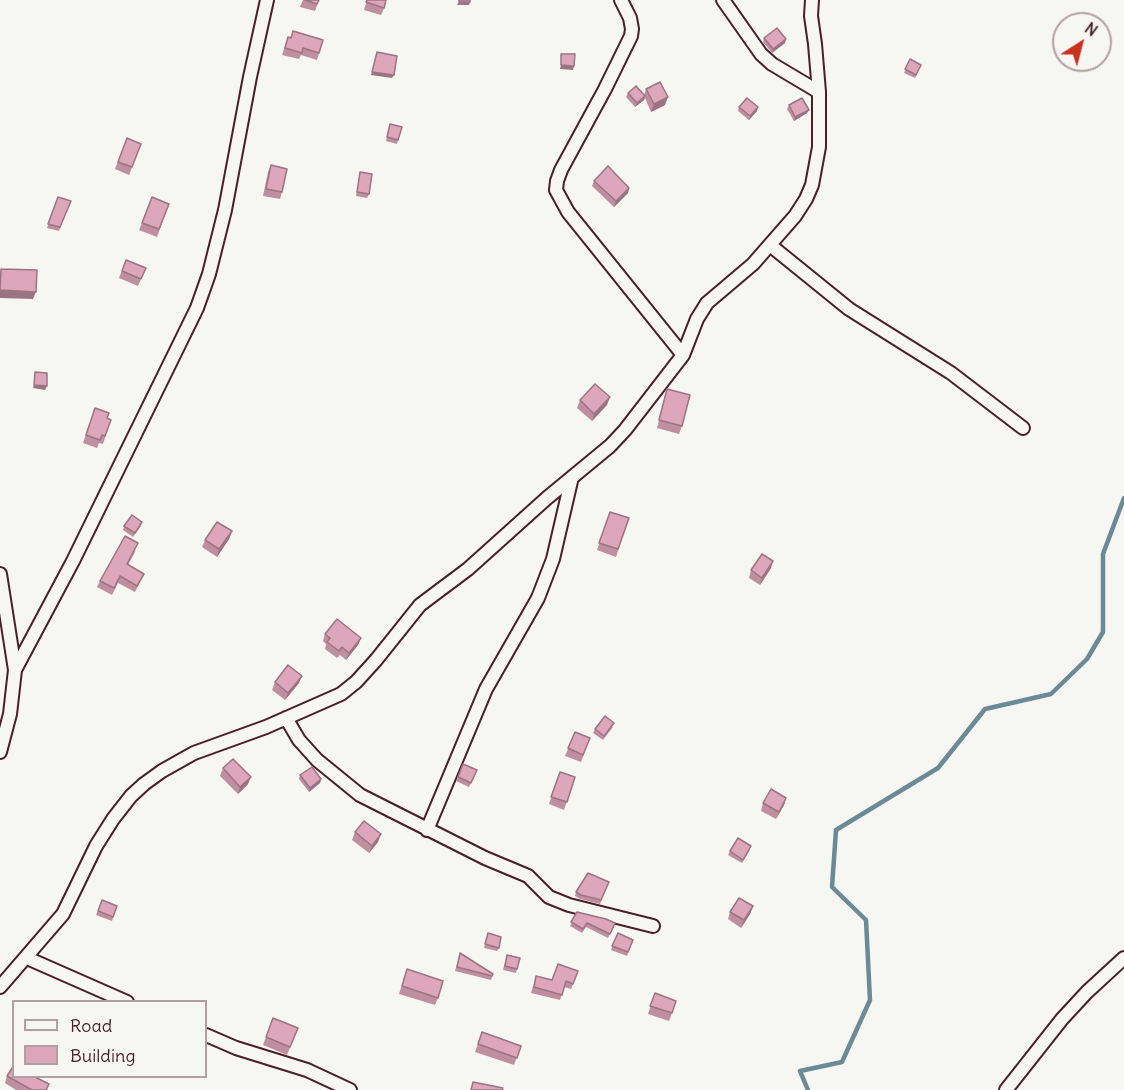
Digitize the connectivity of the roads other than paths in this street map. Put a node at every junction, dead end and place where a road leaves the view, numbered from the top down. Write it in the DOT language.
graph roads {
  1 [pos="267,0"];
  2 [pos="621,0"];
  3 [pos="723,0"];
  4 [pos="812,0"];
  5 [pos="819,92"];
  6 [pos="770,245"];
  7 [pos="683,355"];
  8 [pos="1023,428"];
  9 [pos="572,477"];
  10 [pos="0,574"];
  11 [pos="15,670"];
  12 [pos="286,718"];
  13 [pos="0,752"];
  14 [pos="427,830"];
  15 [pos="653,926"];
  16 [pos="27,958"];
  17 [pos="1124,958"];
  18 [pos="0,987"];
  19 [pos="122,1000"];
  20 [pos="207,1035"];
  21 [pos="344,1089"];
  22 [pos="1006,1090"];
  1 -- 11 [label="street"];
  2 -- 7 [label="street"];
  3 -- 5 [label="street"];
  4 -- 5 [label="street"];
  5 -- 6 [label="street"];
  6 -- 7 [label="street"];
  6 -- 8 [label="street"];
  7 -- 9 [label="street"];
  9 -- 12 [label="street"];
  9 -- 14 [label="street"];
  10 -- 11 [label="street"];
  11 -- 13 [label="street"];
  12 -- 14 [label="street"];
  12 -- 16 [label="street"];
  14 -- 15 [label="street"];
  16 -- 18 [label="street"];
  16 -- 19 [label="street"];
  17 -- 22 [label="street"];
  20 -- 21 [label="street"];
}
